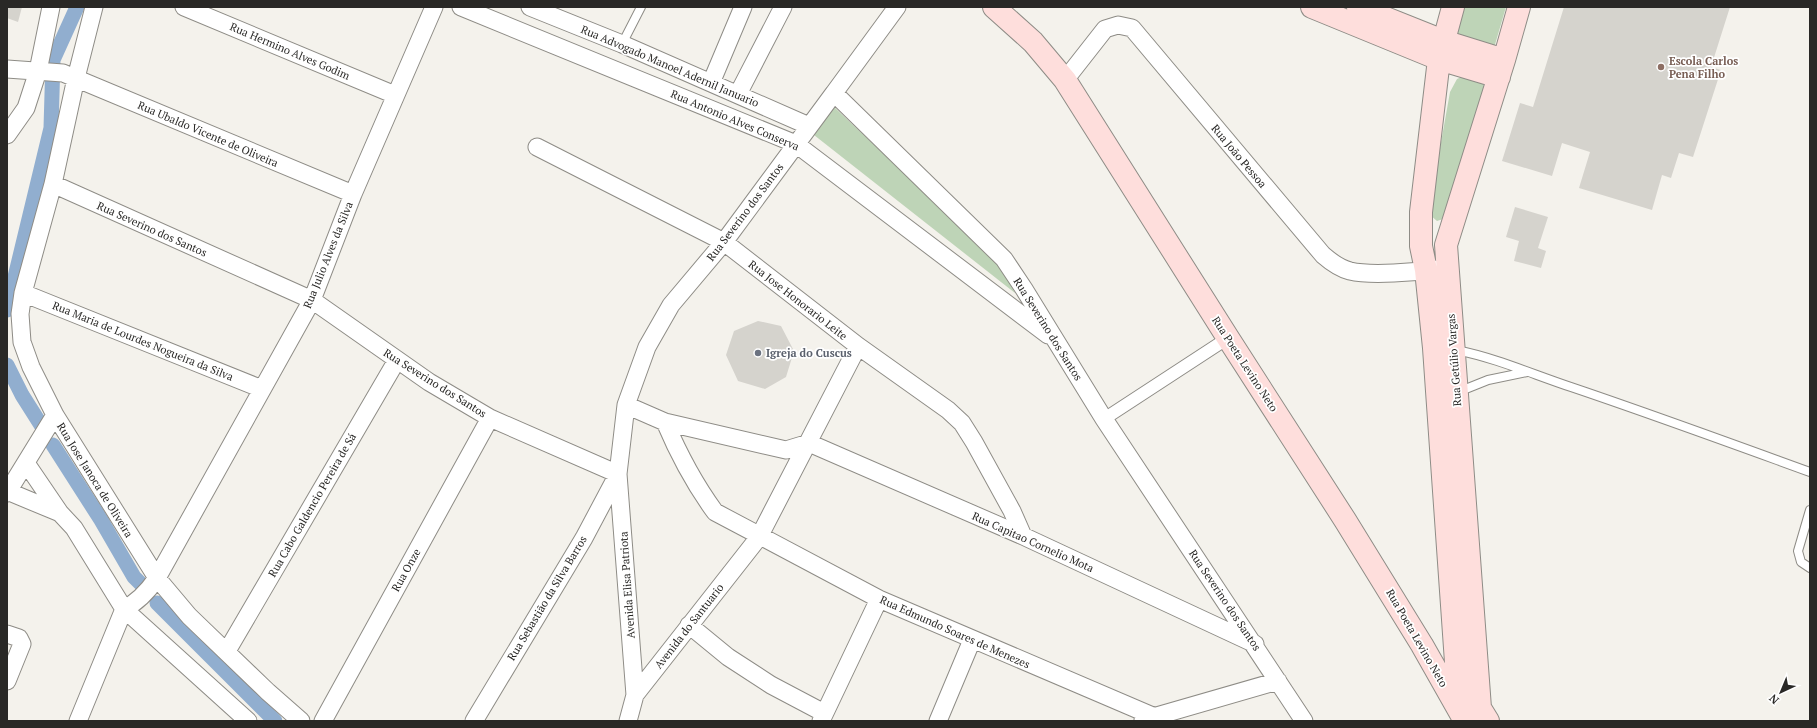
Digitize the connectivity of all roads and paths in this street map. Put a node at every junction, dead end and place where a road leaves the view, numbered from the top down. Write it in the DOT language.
graph roads {
  1 [pos="51,7"];
  2 [pos="94,7"];
  3 [pos="184,7"];
  4 [pos="434,7"];
  5 [pos="461,7"];
  6 [pos="530,7"];
  7 [pos="641,7"];
  8 [pos="743,7"];
  9 [pos="783,7"];
  10 [pos="896,7"];
  11 [pos="1358,7"];
  12 [pos="1453,7"];
  13 [pos="1519,7"];
  14 [pos="1319,8"];
  15 [pos="1002,11"];
  16 [pos="622,44"];
  17 [pos="1441,50"];
  18 [pos="7,69"];
  19 [pos="1501,69"];
  20 [pos="41,72"];
  21 [pos="70,76"];
  22 [pos="1065,80"];
  23 [pos="711,83"];
  24 [pos="834,93"];
  25 [pos="738,94"];
  26 [pos="395,95"];
  27 [pos="809,126"];
  28 [pos="7,135"];
  29 [pos="796,144"];
  30 [pos="537,147"];
  31 [pos="53,184"];
  32 [pos="353,194"];
  33 [pos="724,242"];
  34 [pos="1436,269"];
  35 [pos="23,293"];
  36 [pos="312,300"];
  37 [pos="1228,338"];
  38 [pos="1056,341"];
  39 [pos="858,346"];
  40 [pos="1443,349"];
  41 [pos="397,360"];
  42 [pos="1528,372"];
  43 [pos="262,389"];
  44 [pos="1446,394"];
  45 [pos="626,405"];
  46 [pos="490,418"];
  47 [pos="1104,419"];
  48 [pos="52,421"];
  49 [pos="665,422"];
  50 [pos="809,443"];
  51 [pos="29,459"];
  52 [pos="1810,472"];
  53 [pos="618,474"];
  54 [pos="7,492"];
  55 [pos="1810,510"];
  56 [pos="60,513"];
  57 [pos="1023,536"];
  58 [pos="759,537"];
  59 [pos="1810,568"];
  60 [pos="154,582"];
  61 [pos="879,599"];
  62 [pos="129,607"];
  63 [pos="689,625"];
  64 [pos="7,634"];
  65 [pos="972,640"];
  66 [pos="1255,644"];
  67 [pos="227,650"];
  68 [pos="7,681"];
  69 [pos="1278,681"];
  70 [pos="635,695"];
  71 [pos="1462,716"];
  72 [pos="822,717"];
  73 [pos="1151,720"];
  74 [pos="78,721"];
  75 [pos="248,721"];
  76 [pos="301,721"];
  77 [pos="322,721"];
  78 [pos="474,721"];
  79 [pos="628,721"];
  80 [pos="938,721"];
  81 [pos="1304,721"];
  82 [pos="1488,721"];
  1 -- 20 [label="street"];
  2 -- 21 [label="street, Rua Jose Janoca de Oliveira"];
  3 -- 26 [label="street, Rua Hermino Alves Godim"];
  4 -- 26 [label="street, Rua Julio Alves da Silva"];
  5 -- 29 [label="street, Rua Antonio Alves Conserva"];
  6 -- 16 [label="street, Rua Advogado Manoel Adernil Januario"];
  7 -- 16 [label="lane"];
  8 -- 23 [label="street"];
  9 -- 25 [label="street"];
  10 -- 24 [label="street"];
  11 -- 17 [label="main road"];
  12 -- 17 [label="main road, Rua Getúlio Vargas"];
  13 -- 19 [label="main road, Rua Getúlio Vargas"];
  14 -- 17 [label="main road"];
  15 -- 22 [label="main road, Rua Poeta Levino Neto"];
  16 -- 23 [label="street, Rua Advogado Manoel Adernil Januario"];
  17 -- 19 [label="main road"];
  17 -- 34 [label="main road, Rua Getúlio Vargas"];
  18 -- 20 [label="street, Rua Ubaldo Vicente de Oliveira"];
  19 -- 34 [label="main road, Rua Getúlio Vargas"];
  20 -- 21 [label="street, Rua Ubaldo Vicente de Oliveira"];
  20 -- 28 [label="street"];
  21 -- 31 [label="street, Rua Jose Janoca de Oliveira"];
  21 -- 32 [label="street, Rua Ubaldo Vicente de Oliveira"];
  22 -- 34 [label="street, Rua João Pessoa"];
  22 -- 37 [label="main road, Rua Poeta Levino Neto"];
  23 -- 25 [label="street, Rua Advogado Manoel Adernil Januario"];
  24 -- 27 [label="street, Rua Severino dos Santos"];
  24 -- 38 [label="street, Rua Severino dos Santos"];
  25 -- 27 [label="street, Rua Advogado Manoel Adernil Januario"];
  26 -- 32 [label="street, Rua Julio Alves da Silva"];
  27 -- 29 [label="street, Rua Severino dos Santos"];
  29 -- 33 [label="street, Rua Severino dos Santos"];
  29 -- 38 [label="street, Rua Antonio Alves Conserva"];
  30 -- 33 [label="street, Rua Jose Honorario Leite"];
  31 -- 35 [label="street, Rua Jose Janoca de Oliveira"];
  31 -- 36 [label="street, Rua Severino dos Santos"];
  32 -- 36 [label="street, Rua Julio Alves da Silva"];
  33 -- 39 [label="street, Rua Jose Honorario Leite"];
  33 -- 45 [label="street, Rua Severino dos Santos"];
  34 -- 40 [label="main road, Rua Getúlio Vargas"];
  35 -- 43 [label="street, Rua Maria de Lourdes Nogueira da Silva"];
  35 -- 48 [label="street, Rua Jose Janoca de Oliveira"];
  36 -- 41 [label="street, Rua Severino dos Santos"];
  36 -- 43 [label="street, Rua Julio Alves da Silva"];
  37 -- 47 [label="street"];
  37 -- 71 [label="main road, Rua Poeta Levino Neto"];
  38 -- 47 [label="street, Rua Severino dos Santos"];
  39 -- 50 [label="street, Avenida do Santuario"];
  39 -- 57 [label="street, Rua Jose Honorario Leite"];
  40 -- 42 [label="lane"];
  40 -- 44 [label="main road, Rua Getúlio Vargas"];
  41 -- 46 [label="street, Rua Severino dos Santos"];
  41 -- 67 [label="street, Rua Cabo Galdencio Pereira de Sá"];
  42 -- 44 [label="lane"];
  42 -- 52 [label="lane"];
  43 -- 60 [label="street, Rua Julio Alves da Silva"];
  44 -- 71 [label="main road, Rua Getúlio Vargas"];
  44 -- 82 [label="main road, Rua Getúlio Vargas"];
  45 -- 49 [label="street"];
  45 -- 53 [label="street, Rua Severino dos Santos"];
  46 -- 53 [label="street, Rua Severino dos Santos"];
  46 -- 77 [label="street, Rua Onze"];
  47 -- 66 [label="street, Rua Severino dos Santos"];
  48 -- 51 [label="street"];
  48 -- 60 [label="street, Rua Jose Janoca de Oliveira"];
  49 -- 50 [label="street"];
  49 -- 58 [label="street, Rua Edmundo Soares de Menezes"];
  50 -- 57 [label="street, Rua Capitao Cornelio Mota"];
  50 -- 58 [label="street, Avenida do Santuario"];
  51 -- 54 [label="street"];
  51 -- 56 [label="street"];
  53 -- 70 [label="street, Avenida Elisa Patriota"];
  53 -- 78 [label="street, Rua Sebastião da Silva Barros"];
  54 -- 56 [label="street"];
  55 -- 59 [label="lane"];
  56 -- 62 [label="street"];
  57 -- 66 [label="street, Rua Capitao Cornelio Mota"];
  58 -- 61 [label="street, Rua Edmundo Soares de Menezes"];
  58 -- 63 [label="street, Avenida do Santuario"];
  60 -- 62 [label="street, Rua Julio Alves da Silva"];
  60 -- 67 [label="street, Rua Jose Janoca de Oliveira"];
  61 -- 65 [label="street, Rua Edmundo Soares de Menezes"];
  61 -- 72 [label="street"];
  62 -- 74 [label="street"];
  62 -- 75 [label="street"];
  63 -- 70 [label="street, Avenida do Santuario"];
  63 -- 72 [label="street"];
  64 -- 68 [label="street"];
  65 -- 73 [label="street, Rua Edmundo Soares de Menezes"];
  65 -- 80 [label="street"];
  66 -- 69 [label="street, Rua Severino dos Santos"];
  67 -- 76 [label="street, Rua Jose Janoca de Oliveira"];
  69 -- 73 [label="street"];
  69 -- 81 [label="street, Rua Severino dos Santos"];
  70 -- 79 [label="street, Avenida do Santuario"];
}
